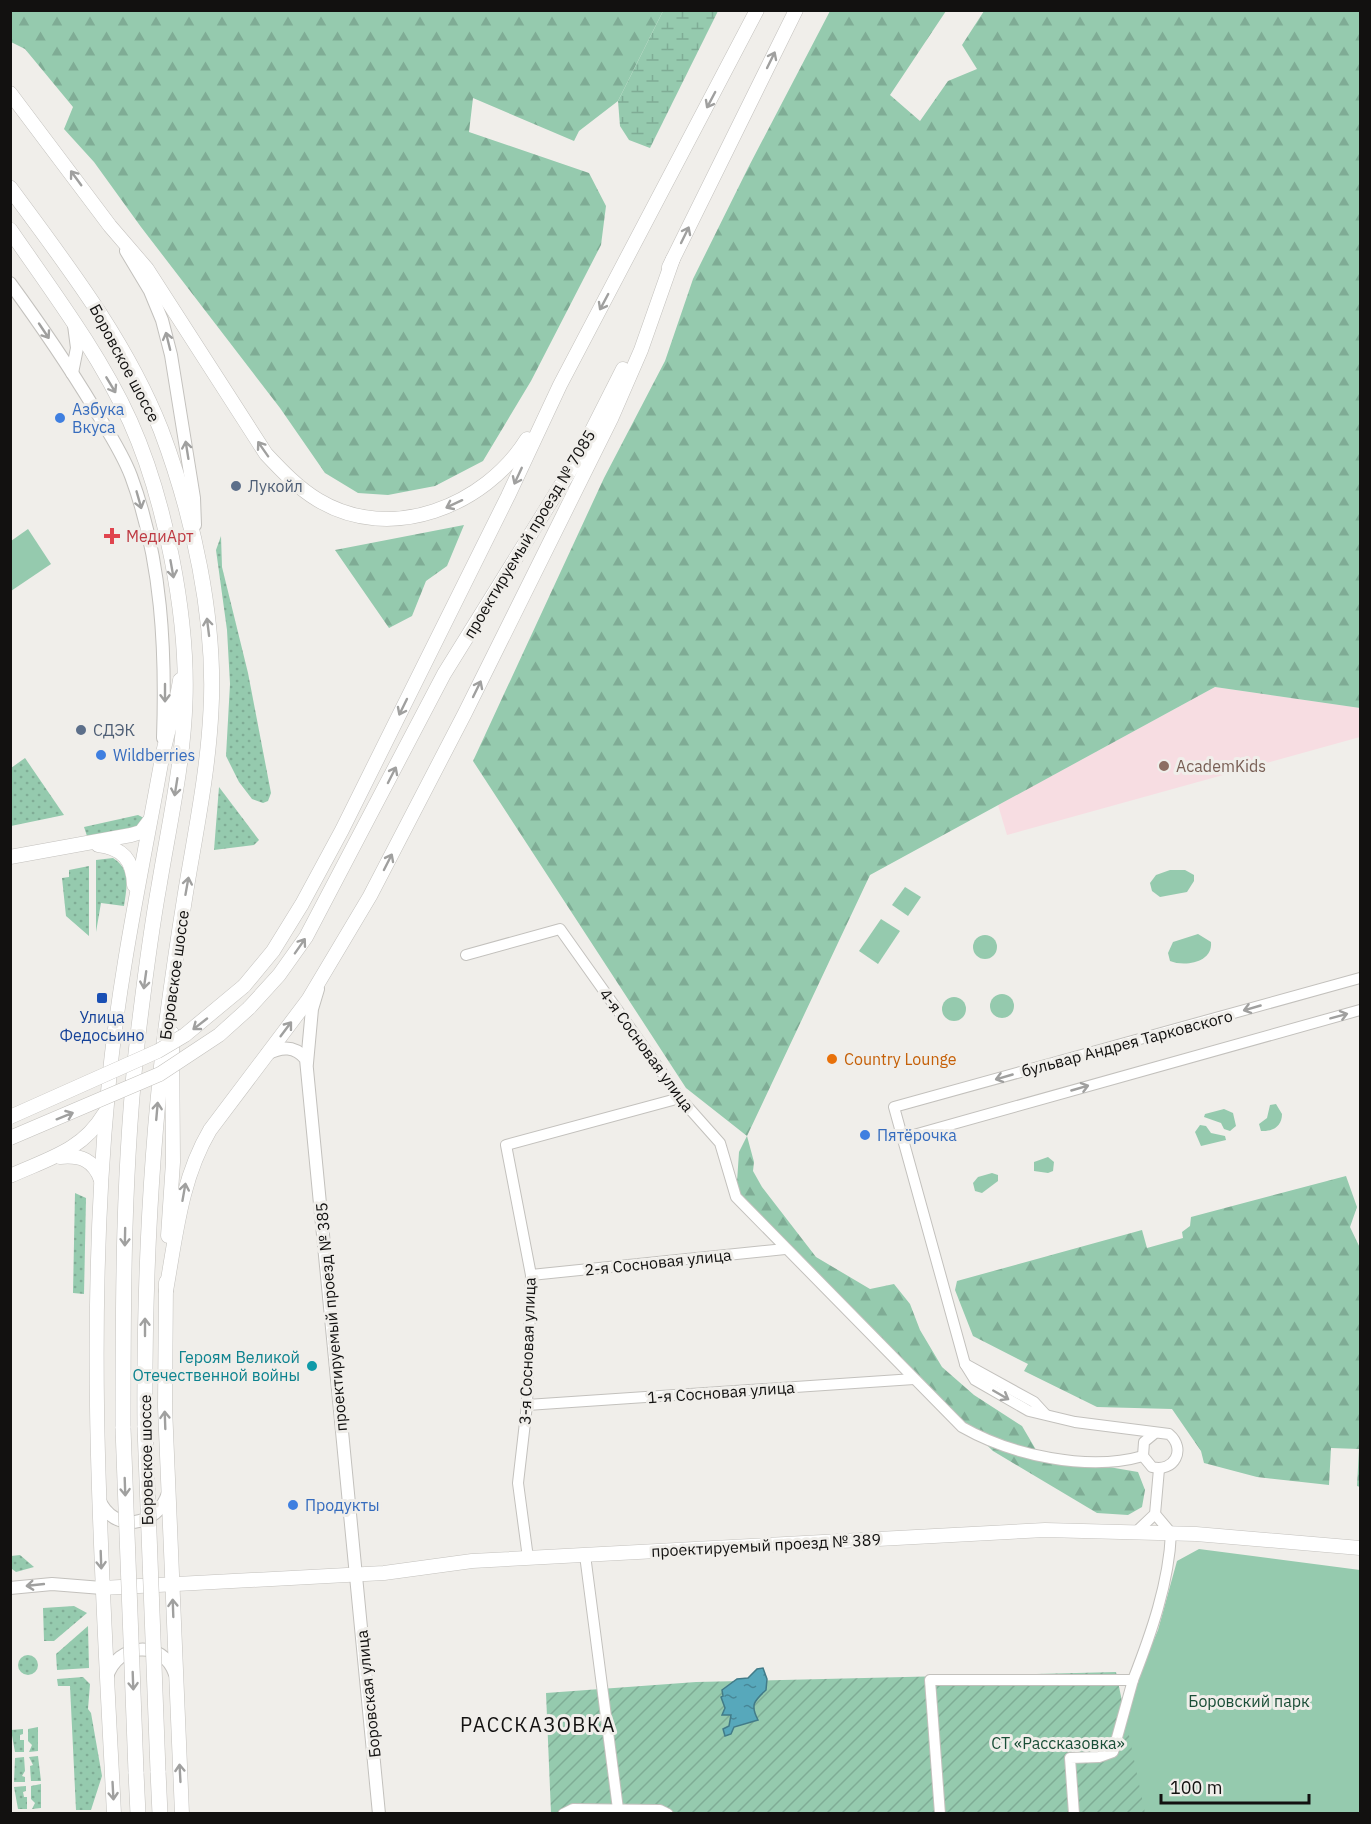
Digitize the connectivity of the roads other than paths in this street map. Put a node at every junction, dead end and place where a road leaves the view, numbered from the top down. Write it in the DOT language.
graph roads {
  1 [pos="758,10"];
  2 [pos="796,10"];
  3 [pos="12,93"];
  4 [pos="10,188"];
  5 [pos="110,226"];
  6 [pos="10,230"];
  7 [pos="673,259"];
  8 [pos="10,283"];
  9 [pos="74,324"];
  10 [pos="72,372"];
  11 [pos="560,385"];
  12 [pos="195,550"];
  13 [pos="184,645"];
  14 [pos="163,756"];
  15 [pos="155,807"];
  16 [pos="87,844"];
  17 [pos="10,857"];
  18 [pos="135,903"];
  19 [pos="177,944"];
  20 [pos="466,955"];
  21 [pos="325,973"];
  22 [pos="1360,978"];
  23 [pos="1360,1010"];
  24 [pos="267,1054"];
  25 [pos="307,1062"];
  26 [pos="680,1098"];
  27 [pos="106,1109"];
  28 [pos="10,1117"];
  29 [pos="903,1137"];
  30 [pos="10,1138"];
  31 [pos="55,1158"];
  32 [pos="10,1176"];
  33 [pos="101,1180"];
  34 [pos="785,1249"];
  35 [pos="531,1275"];
  36 [pos="166,1291"];
  37 [pos="914,1378"];
  38 [pos="527,1405"];
  39 [pos="1155,1433"];
  40 [pos="1143,1456"];
  41 [pos="1159,1469"];
  42 [pos="168,1486"];
  43 [pos="97,1489"];
  44 [pos="1155,1514"];
  45 [pos="1136,1532"];
  46 [pos="1171,1533"];
  47 [pos="1360,1548"];
  48 [pos="585,1555"];
  49 [pos="528,1558"];
  50 [pos="355,1574"];
  51 [pos="172,1584"];
  52 [pos="10,1588"];
  53 [pos="102,1588"];
  54 [pos="176,1675"];
  55 [pos="106,1680"];
  56 [pos="1132,1680"];
  57 [pos="618,1809"];
  58 [pos="114,1814"];
  59 [pos="138,1814"];
  60 [pos="160,1814"];
  61 [pos="182,1814"];
  62 [pos="379,1814"];
  63 [pos="563,1814"];
  64 [pos="668,1814"];
  65 [pos="940,1814"];
  66 [pos="1074,1814"];
  1 -- 11 [label="main road, проектируемый проезд № 7085, one-way"];
  7 -- 2 [label="main road, проектируемый проезд № 7085, one-way"];
  5 -- 3 [label="main road, one-way"];
  4 -- 12 [label="main road, Боровское шоссе"];
  11 -- 5 [label="main road, one-way"];
  12 -- 5 [label="street, one-way"];
  6 -- 9 [label="main road, Боровское шоссе"];
  21 -- 7 [label="main road, one-way"];
  30 -- 7 [label="main road, проектируемый проезд № 7085, one-way, bridge"];
  8 -- 10 [label="street, one-way"];
  9 -- 10 [label="street"];
  9 -- 13 [label="main road, Боровское шоссе, one-way"];
  10 -- 14 [label="street, one-way"];
  11 -- 28 [label="main road, проектируемый проезд № 7085, one-way, bridge"];
  19 -- 12 [label="main road, Боровское шоссе, one-way"];
  13 -- 14 [label="main road"];
  13 -- 59 [label="main road, Боровское шоссе, one-way, bridge"];
  14 -- 15 [label="main road"];
  15 -- 16 [label="main road"];
  15 -- 18 [label="main road"];
  16 -- 17 [label="main road"];
  16 -- 18 [label="main road"];
  18 -- 27 [label="main road"];
  19 -- 36 [label="main road"];
  60 -- 19 [label="main road, Боровское шоссе, one-way, bridge"];
  20 -- 26 [label="street, 4-я Сосновая улица"];
  24 -- 21 [label="main road, one-way"];
  21 -- 25 [label="street, проектируемый проезд № 385"];
  22 -- 29 [label="street, бульвар Андрея Тарковского, one-way"];
  29 -- 23 [label="street, бульвар Андрея Тарковского, one-way"];
  24 -- 25 [label="street"];
  36 -- 24 [label="main road, one-way"];
  25 -- 50 [label="street, проектируемый проезд № 385"];
  26 -- 34 [label="street, 4-я Сосновая улица"];
  26 -- 35 [label="street, 3-я Сосновая улица"];
  27 -- 31 [label="main road"];
  27 -- 33 [label="main road"];
  29 -- 39 [label="street"];
  31 -- 32 [label="main road"];
  31 -- 33 [label="main road"];
  33 -- 43 [label="main road"];
  34 -- 35 [label="street, 2-я Сосновая улица"];
  34 -- 37 [label="street, 4-я Сосновая улица"];
  35 -- 38 [label="street, 3-я Сосновая улица"];
  42 -- 36 [label="main road, one-way"];
  37 -- 38 [label="street, 1-я Сосновая улица"];
  37 -- 40 [label="street, 4-я Сосновая улица"];
  38 -- 49 [label="street, 3-я Сосновая улица"];
  39 -- 40 [label="street"];
  39 -- 41 [label="street"];
  40 -- 41 [label="street"];
  41 -- 44 [label="street"];
  42 -- 43 [label="street"];
  42 -- 51 [label="main road"];
  43 -- 53 [label="main road, one-way"];
  44 -- 45 [label="street"];
  44 -- 46 [label="street"];
  45 -- 46 [label="main road, проектируемый проезд № 389"];
  45 -- 48 [label="main road, проектируемый проезд № 389"];
  46 -- 47 [label="main road, проектируемый проезд № 389"];
  46 -- 56 [label="street"];
  48 -- 49 [label="main road, проектируемый проезд № 389"];
  48 -- 57 [label="street"];
  49 -- 50 [label="main road, проектируемый проезд № 389"];
  50 -- 51 [label="main road, проектируемый проезд № 389"];
  50 -- 62 [label="street, Боровская улица"];
  51 -- 53 [label="main road, проектируемый проезд № 389"];
  54 -- 51 [label="main road, one-way"];
  53 -- 52 [label="street, one-way"];
  53 -- 55 [label="main road"];
  54 -- 55 [label="street"];
  61 -- 54 [label="main road, one-way"];
  55 -- 58 [label="main road, one-way"];
  56 -- 65 [label="street"];
  56 -- 66 [label="street"];
  57 -- 63 [label="street"];
  57 -- 64 [label="street"];
}
